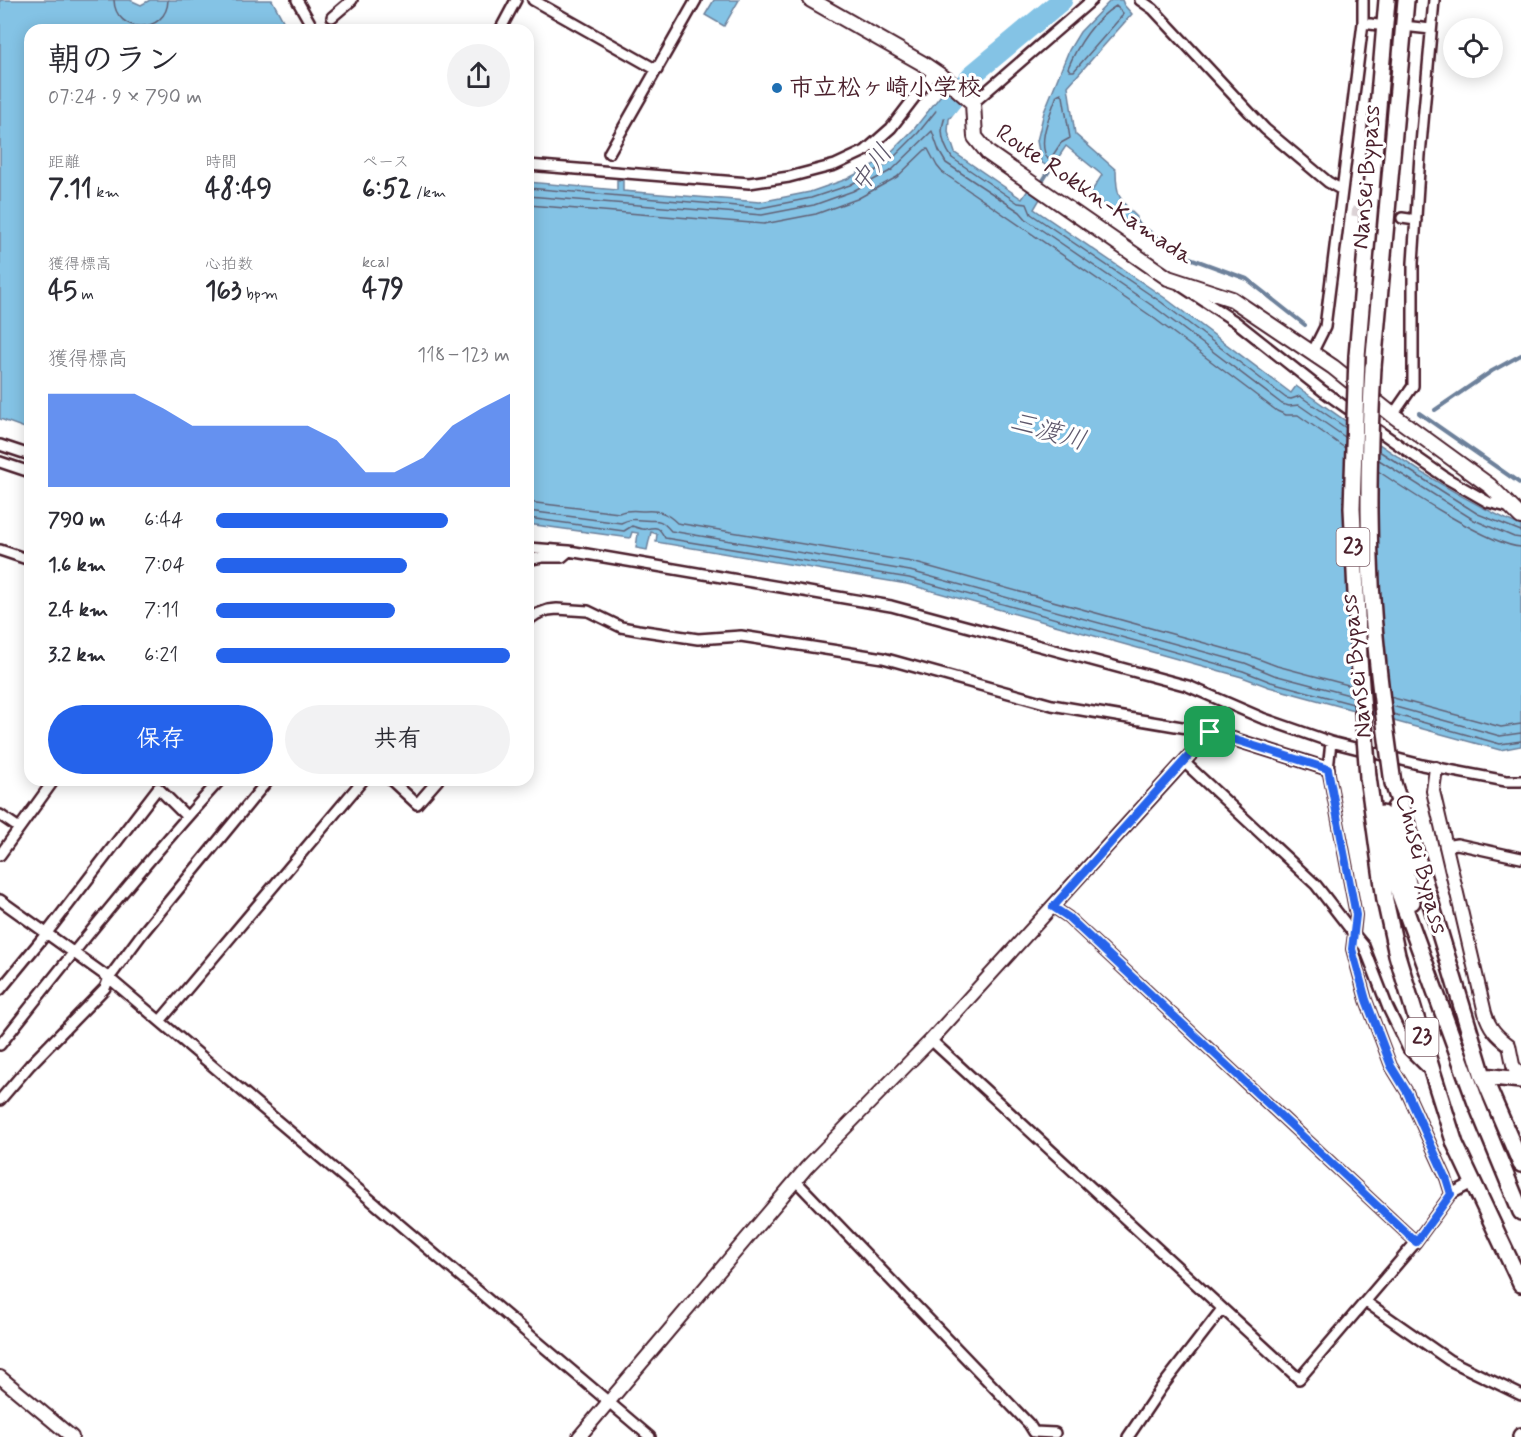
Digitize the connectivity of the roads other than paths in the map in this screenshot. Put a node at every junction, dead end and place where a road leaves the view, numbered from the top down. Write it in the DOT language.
graph roads {
  1 [pos="297,0"];
  2 [pos="352,0"];
  3 [pos="516,0"];
  4 [pos="533,0"];
  5 [pos="696,0"];
  6 [pos="811,0"];
  7 [pos="1092,0"];
  8 [pos="1140,0"];
  9 [pos="1363,0"];
  10 [pos="1387,0"];
  11 [pos="1406,0"];
  12 [pos="1434,0"];
  13 [pos="332,17"];
  14 [pos="1362,23"];
  15 [pos="311,24"];
  16 [pos="503,24"];
  17 [pos="1385,26"];
  18 [pos="1403,26"];
  19 [pos="1431,29"];
  20 [pos="657,70"];
  21 [pos="934,72"];
  22 [pos="973,103"];
  23 [pos="609,153"];
  24 [pos="534,165"];
  25 [pos="1342,190"];
  26 [pos="1340,210"];
  27 [pos="1352,211"];
  28 [pos="1402,218"];
  29 [pos="1416,220"];
  30 [pos="1168,278"];
  31 [pos="1312,353"];
  32 [pos="1394,416"];
  33 [pos="0,445"];
  34 [pos="24,453"];
  35 [pos="0,462"];
  36 [pos="24,470"];
  37 [pos="1516,512"];
  38 [pos="534,548"];
  39 [pos="0,550"];
  40 [pos="569,551"];
  41 [pos="24,558"];
  42 [pos="534,559"];
  43 [pos="534,616"];
  44 [pos="1210,732"];
  45 [pos="1366,737"];
  46 [pos="1331,742"];
  47 [pos="1184,762"];
  48 [pos="1436,768"];
  49 [pos="1328,769"];
  50 [pos="1372,778"];
  51 [pos="1521,781"];
  52 [pos="1393,783"];
  53 [pos="50,786"];
  54 [pos="215,786"];
  55 [pos="263,786"];
  56 [pos="358,786"];
  57 [pos="398,786"];
  58 [pos="433,786"];
  59 [pos="0,815"];
  60 [pos="187,817"];
  61 [pos="19,828"];
  62 [pos="1445,846"];
  63 [pos="0,855"];
  64 [pos="1521,858"];
  65 [pos="0,900"];
  66 [pos="1053,907"];
  67 [pos="46,934"];
  68 [pos="1354,934"];
  69 [pos="77,957"];
  70 [pos="110,978"];
  71 [pos="0,990"];
  72 [pos="1438,1000"];
  73 [pos="160,1021"];
  74 [pos="931,1040"];
  75 [pos="0,1045"];
  76 [pos="1513,1056"];
  77 [pos="1433,1074"];
  78 [pos="1487,1077"];
  79 [pos="1521,1079"];
  80 [pos="0,1100"];
  81 [pos="1521,1164"];
  82 [pos="795,1180"];
  83 [pos="1472,1184"];
  84 [pos="1451,1194"];
  85 [pos="1521,1212"];
  86 [pos="1416,1242"];
  87 [pos="1519,1280"];
  88 [pos="1521,1291"];
  89 [pos="1366,1302"];
  90 [pos="1222,1309"];
  91 [pos="0,1377"];
  92 [pos="1521,1395"];
  93 [pos="609,1402"];
  94 [pos="1055,1433"];
  95 [pos="1033,1435"];
  96 [pos="72,1437"];
  97 [pos="579,1437"];
  98 [pos="650,1437"];
  99 [pos="1128,1437"];
  1 -- 15 [label="street"];
  2 -- 13 [label="street"];
  3 -- 16 [label="street"];
  4 -- 20 [label="street"];
  5 -- 20 [label="street"];
  6 -- 21 [label="main road"];
  7 -- 22 [label="street"];
  8 -- 25 [label="street"];
  9 -- 14 [label="street"];
  10 -- 17 [label="highway, Nansei Bypass / 23"];
  11 -- 18 [label="highway, Nansei Bypass / 23"];
  12 -- 19 [label="street"];
  14 -- 17 [label="street"];
  14 -- 25 [label="street"];
  17 -- 45 [label="highway, Nansei Bypass / 23, bridge"];
  18 -- 19 [label="street"];
  18 -- 52 [label="highway, Nansei Bypass / 23, bridge"];
  19 -- 29 [label="street"];
  20 -- 23 [label="street"];
  21 -- 22 [label="main road"];
  21 -- 24 [label="street"];
  22 -- 30 [label="main road, Route Rokkn-Kamada"];
  25 -- 26 [label="street"];
  26 -- 27 [label="street"];
  26 -- 31 [label="street"];
  28 -- 29 [label="street"];
  29 -- 32 [label="street"];
  30 -- 31 [label="main road, Route Rokkn-Kamada"];
  30 -- 37 [label="street"];
  31 -- 32 [label="main road, Route Rokkn-Kamada"];
  32 -- 37 [label="main road, Route Rokkn-Kamada"];
  33 -- 34 [label="street"];
  35 -- 36 [label="street"];
  38 -- 40 [label="street"];
  39 -- 41 [label="street"];
  40 -- 42 [label="street"];
  40 -- 46 [label="street"];
  43 -- 44 [label="street"];
  44 -- 47 [label="street"];
  44 -- 49 [label="street"];
  45 -- 50 [label="highway, Chusei Bypass / 23, bridge"];
  46 -- 48 [label="street"];
  46 -- 49 [label="street"];
  47 -- 66 [label="street"];
  47 -- 68 [label="street"];
  48 -- 51 [label="street"];
  48 -- 62 [label="street"];
  49 -- 68 [label="street"];
  50 -- 72 [label="highway, Chusei Bypass / 23"];
  50 -- 77 [label="highway, 23"];
  52 -- 72 [label="highway, Chusei Bypass / 23"];
  52 -- 78 [label="highway, Nansei Bypass / 23"];
  53 -- 61 [label="street"];
  54 -- 60 [label="street"];
  55 -- 70 [label="street"];
  56 -- 73 [label="street"];
  57 -- 58 [label="street"];
  59 -- 61 [label="street"];
  60 -- 67 [label="street"];
  60 -- 69 [label="street"];
  61 -- 63 [label="street"];
  62 -- 64 [label="street"];
  62 -- 76 [label="street"];
  65 -- 67 [label="street"];
  66 -- 74 [label="street"];
  66 -- 86 [label="street"];
  67 -- 69 [label="street"];
  67 -- 71 [label="street"];
  68 -- 77 [label="street"];
  68 -- 84 [label="street"];
  69 -- 70 [label="street"];
  69 -- 75 [label="street"];
  70 -- 73 [label="street"];
  70 -- 80 [label="street"];
  72 -- 85 [label="highway, Chusei Bypass / 23"];
  73 -- 93 [label="street"];
  74 -- 82 [label="street"];
  74 -- 90 [label="street"];
  76 -- 78 [label="street"];
  76 -- 79 [label="street"];
  77 -- 83 [label="highway, 23"];
  78 -- 79 [label="highway"];
  78 -- 81 [label="highway, Nansei Bypass / 23"];
  82 -- 93 [label="street"];
  82 -- 95 [label="street"];
  83 -- 84 [label="street"];
  83 -- 87 [label="highway, 23"];
  84 -- 86 [label="street"];
  86 -- 89 [label="street"];
  87 -- 88 [label="highway, 23"];
  89 -- 90 [label="street"];
  89 -- 92 [label="street"];
  90 -- 99 [label="street"];
  91 -- 96 [label="street"];
  93 -- 97 [label="street"];
  93 -- 98 [label="street"];
  94 -- 95 [label="street"];
}
